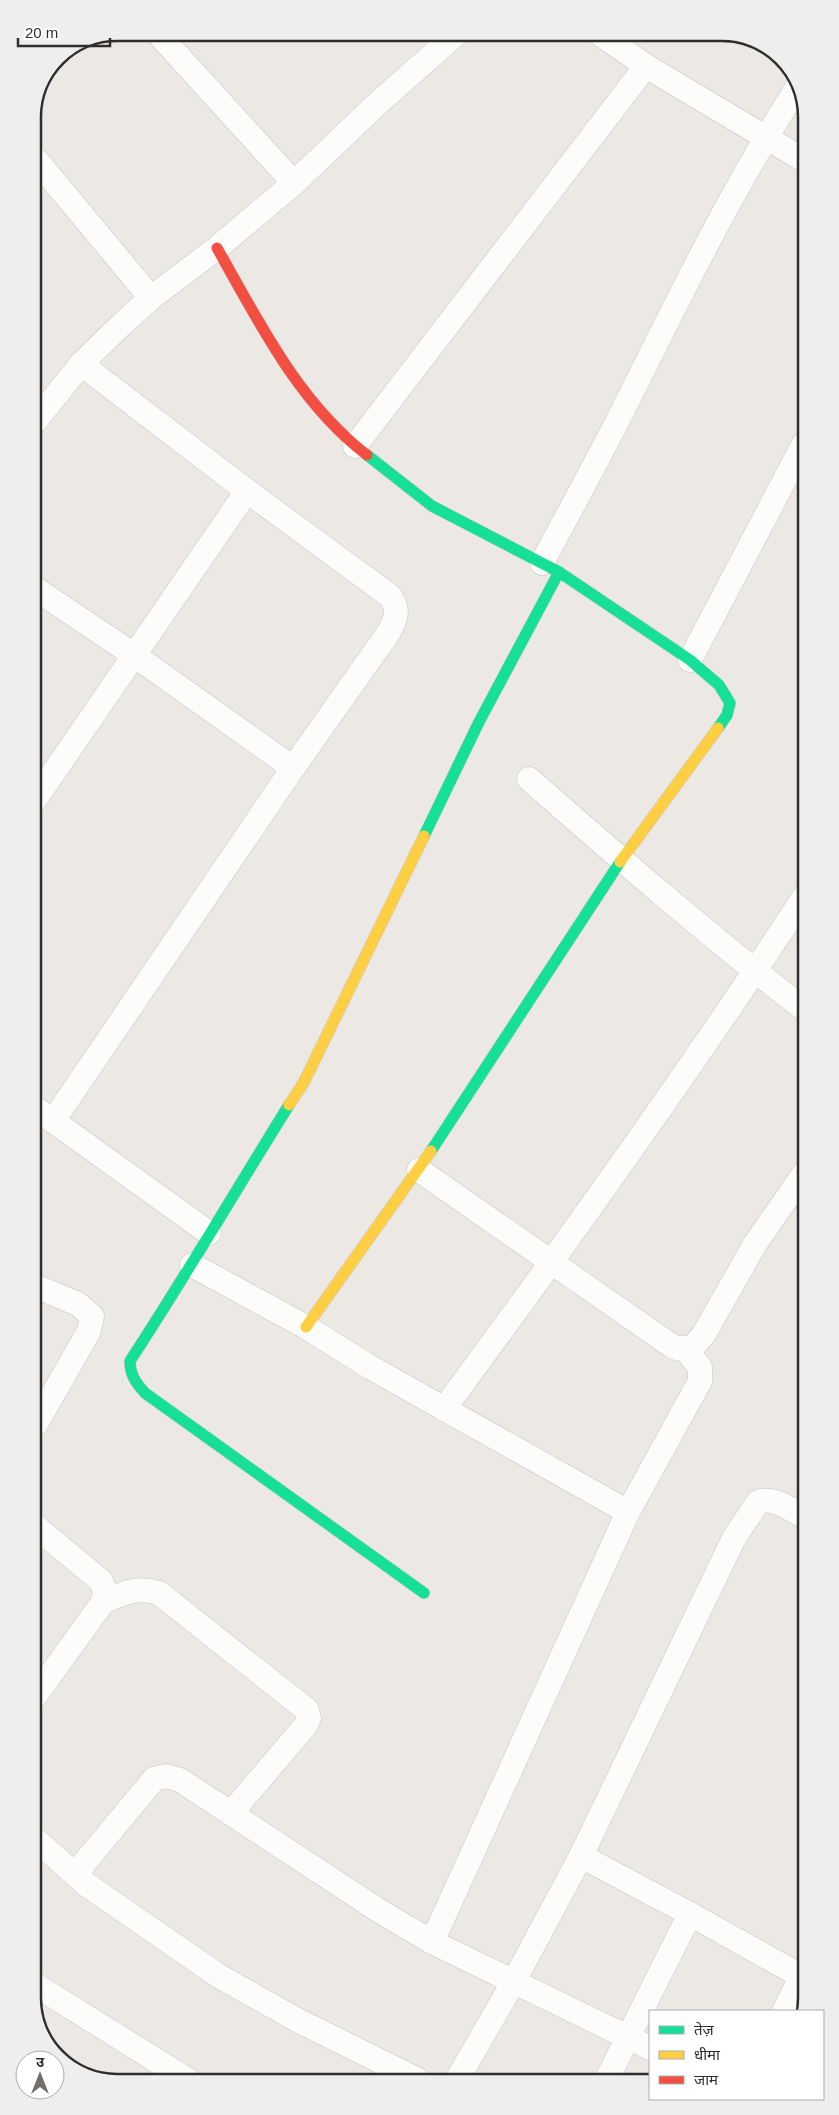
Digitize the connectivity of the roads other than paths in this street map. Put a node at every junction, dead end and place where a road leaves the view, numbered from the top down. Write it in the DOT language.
graph roads {
  1 [pos="165,41"];
  2 [pos="444,41"];
  3 [pos="610,41"];
  4 [pos="646,66"];
  5 [pos="794,92"];
  6 [pos="765,137"];
  7 [pos="798,156"];
  8 [pos="41,166"];
  9 [pos="294,183"];
  10 [pos="217,248"];
  11 [pos="151,298"];
  12 [pos="81,364"];
  13 [pos="41,411"];
  14 [pos="355,446"];
  15 [pos="798,455"];
  16 [pos="247,491"];
  17 [pos="550,568"];
  18 [pos="41,593"];
  19 [pos="134,655"];
  20 [pos="690,660"];
  21 [pos="293,768"];
  22 [pos="528,779"];
  23 [pos="41,791"];
  24 [pos="621,860"];
  25 [pos="798,906"];
  26 [pos="755,971"];
  27 [pos="798,1004"];
  28 [pos="44,1115"];
  29 [pos="419,1170"];
  30 [pos="798,1182"];
  31 [pos="209,1233"];
  32 [pos="553,1261"];
  33 [pos="192,1265"];
  34 [pos="41,1289"];
  35 [pos="306,1327"];
  36 [pos="685,1349"];
  37 [pos="444,1409"];
  38 [pos="41,1415"];
  39 [pos="628,1512"];
  40 [pos="798,1513"];
  41 [pos="41,1531"];
  42 [pos="424,1593"];
  43 [pos="103,1602"];
  44 [pos="41,1688"];
  45 [pos="231,1813"];
  46 [pos="41,1844"];
  47 [pos="581,1856"];
  48 [pos="76,1874"];
  49 [pos="690,1914"];
  50 [pos="432,1942"];
  51 [pos="798,1970"];
  52 [pos="514,1981"];
  53 [pos="798,1986"];
  54 [pos="41,1988"];
  55 [pos="785,2010"];
  56 [pos="628,2036"];
  57 [pos="649,2047"];
  58 [pos="178,2074"];
  59 [pos="406,2074"];
  60 [pos="460,2074"];
  61 [pos="609,2074"];
  1 -- 9 [label="street"];
  2 -- 9 [label="street"];
  3 -- 4 [label="street"];
  4 -- 6 [label="street"];
  4 -- 14 [label="street"];
  5 -- 6 [label="street"];
  6 -- 7 [label="street"];
  6 -- 17 [label="street"];
  8 -- 11 [label="street"];
  9 -- 10 [label="street"];
  10 -- 11 [label="street"];
  10 -- 14 [label="street"];
  11 -- 12 [label="street"];
  12 -- 13 [label="street"];
  12 -- 16 [label="street"];
  14 -- 17 [label="street"];
  15 -- 20 [label="street"];
  16 -- 19 [label="street"];
  16 -- 21 [label="street"];
  17 -- 20 [label="street"];
  17 -- 31 [label="street"];
  18 -- 19 [label="street"];
  19 -- 21 [label="street"];
  19 -- 23 [label="street"];
  20 -- 24 [label="street"];
  21 -- 28 [label="street"];
  22 -- 24 [label="street"];
  24 -- 26 [label="street"];
  24 -- 29 [label="street"];
  25 -- 26 [label="street"];
  26 -- 27 [label="street"];
  26 -- 32 [label="street"];
  28 -- 31 [label="street"];
  29 -- 32 [label="street"];
  29 -- 35 [label="street"];
  30 -- 36 [label="street"];
  31 -- 33 [label="street"];
  32 -- 36 [label="street"];
  32 -- 37 [label="street"];
  33 -- 35 [label="street"];
  33 -- 42 [label="street"];
  34 -- 38 [label="street"];
  35 -- 37 [label="street"];
  36 -- 39 [label="street"];
  37 -- 39 [label="street"];
  39 -- 50 [label="street"];
  40 -- 47 [label="street"];
  41 -- 43 [label="street"];
  43 -- 44 [label="street"];
  43 -- 45 [label="street"];
  45 -- 48 [label="street"];
  45 -- 50 [label="street"];
  46 -- 48 [label="street"];
  47 -- 49 [label="street"];
  47 -- 52 [label="street"];
  48 -- 59 [label="street"];
  49 -- 51 [label="street"];
  49 -- 56 [label="street"];
  50 -- 52 [label="street"];
  52 -- 56 [label="street"];
  52 -- 60 [label="street"];
  53 -- 55 [label="street"];
  54 -- 58 [label="street"];
  56 -- 57 [label="street"];
  56 -- 61 [label="street"];
}
